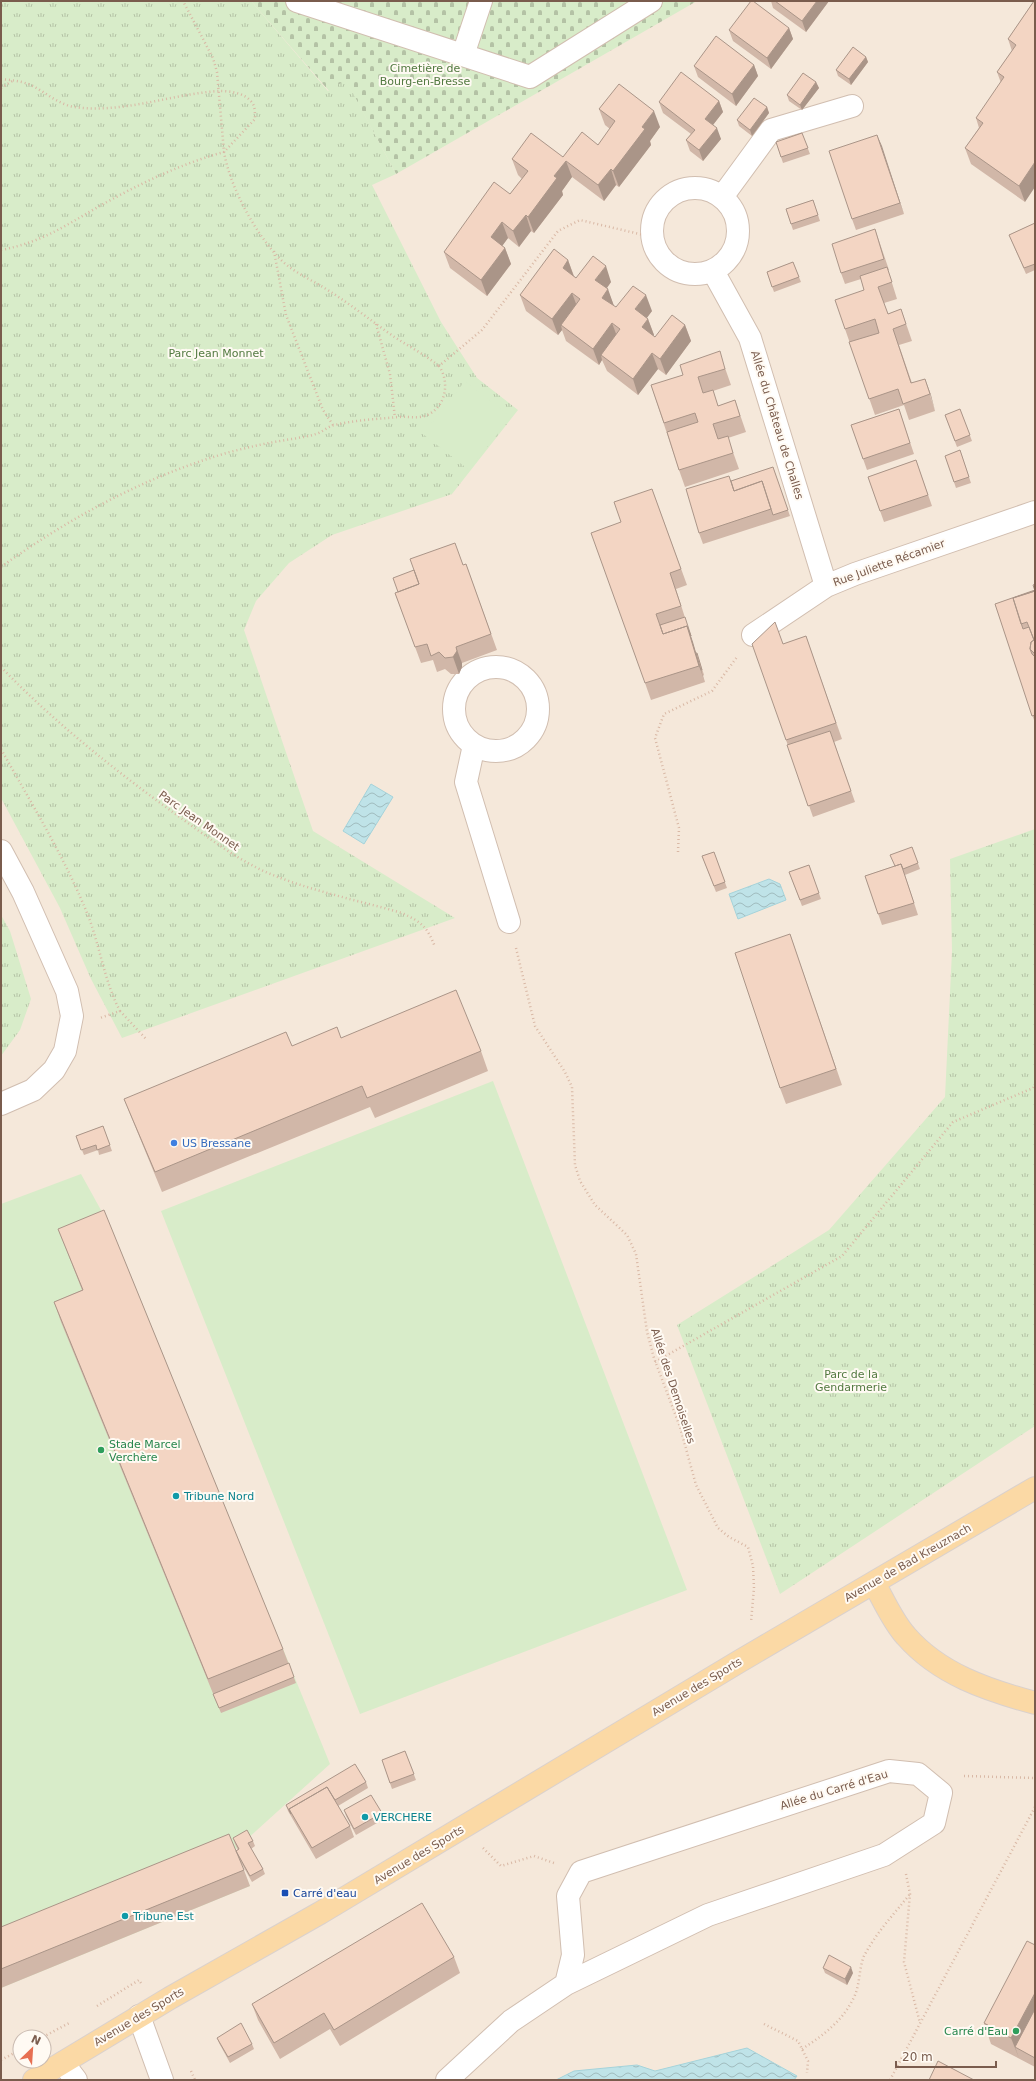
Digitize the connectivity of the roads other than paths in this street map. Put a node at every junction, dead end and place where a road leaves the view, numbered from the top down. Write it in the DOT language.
graph roads {
  1 [pos="297,1"];
  2 [pos="481,1"];
  3 [pos="651,1"];
  4 [pos="463,55"];
  5 [pos="852,106"];
  6 [pos="722,197"];
  7 [pos="713,271"];
  8 [pos="1035,512"];
  9 [pos="826,586"];
  10 [pos="753,636"];
  11 [pos="474,745"];
  12 [pos="1,851"];
  13 [pos="509,922"];
  14 [pos="1,1104"];
  15 [pos="1035,1488"];
  16 [pos="874,1583"];
  17 [pos="773,1642"];
  18 [pos="1035,1702"];
  19 [pos="566,1984"];
  20 [pos="139,2016"];
  21 [pos="63,2063"];
  22 [pos="34,2080"];
  23 [pos="76,2080"];
  24 [pos="162,2080"];
  25 [pos="447,2080"];
  1 -- 4 [label="street"];
  2 -- 4 [label="street"];
  3 -- 4 [label="street"];
  5 -- 6 [label="street"];
  6 -- 7 [label="street"];
  6 -- 7 [label="street"];
  7 -- 9 [label="street, Allée du Château de Challes"];
  8 -- 9 [label="street, Rue Juliette Récamier"];
  9 -- 10 [label="street, Rue Juliette Récamier"];
  11 -- 13 [label="street"];
  12 -- 14 [label="street"];
  15 -- 16 [label="main road, Avenue de Bad Kreuznach"];
  16 -- 17 [label="main road, Avenue de Bad Kreuznach"];
  16 -- 18 [label="main road"];
  17 -- 20 [label="main road, Avenue des Sports"];
  19 -- 19 [label="street, Allée du Carré d'Eau"];
  19 -- 25 [label="street, Allée du Carré d'Eau"];
  20 -- 21 [label="main road, Avenue des Sports"];
  20 -- 24 [label="street"];
  21 -- 22 [label="main road, Avenue des Sports"];
  21 -- 23 [label="street"];
}
